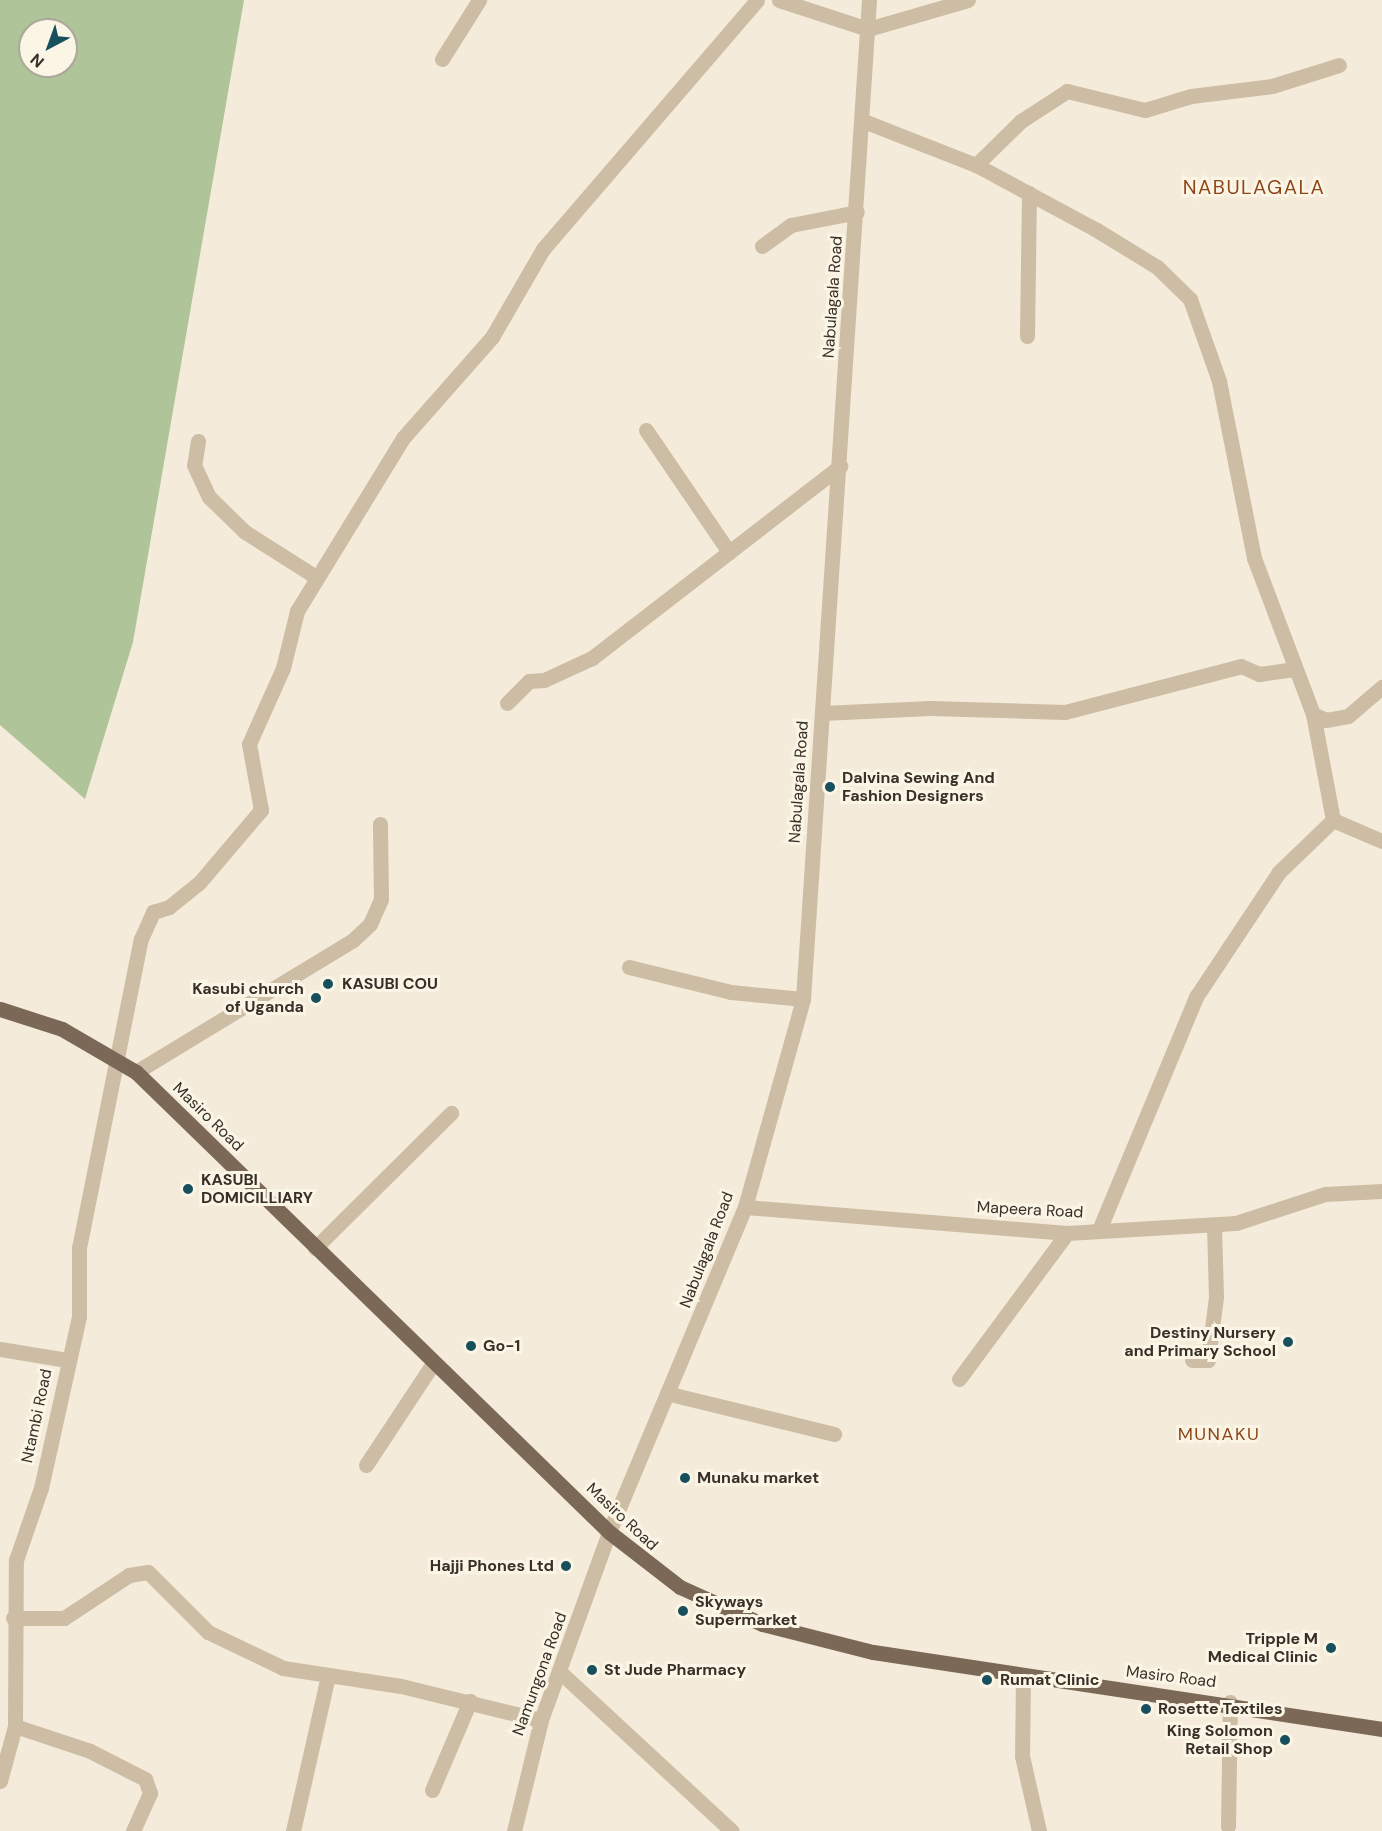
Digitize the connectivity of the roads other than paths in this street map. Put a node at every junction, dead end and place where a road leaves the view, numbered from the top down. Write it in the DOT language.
graph roads {
  1 [pos="479,0"];
  2 [pos="757,0"];
  3 [pos="779,0"];
  4 [pos="869,0"];
  5 [pos="968,0"];
  6 [pos="868,29"];
  7 [pos="442,59"];
  8 [pos="1339,65"];
  9 [pos="861,120"];
  10 [pos="976,165"];
  11 [pos="1029,193"];
  12 [pos="857,212"];
  13 [pos="762,246"];
  14 [pos="1027,336"];
  15 [pos="646,430"];
  16 [pos="198,441"];
  17 [pos="840,466"];
  18 [pos="729,552"];
  19 [pos="316,578"];
  20 [pos="1295,669"];
  21 [pos="1382,687"];
  22 [pos="507,703"];
  23 [pos="822,713"];
  24 [pos="1313,714"];
  25 [pos="1333,820"];
  26 [pos="380,824"];
  27 [pos="1382,841"];
  28 [pos="629,967"];
  29 [pos="802,999"];
  30 [pos="0,1009"];
  31 [pos="116,1056"];
  32 [pos="136,1072"];
  33 [pos="452,1113"];
  34 [pos="1382,1191"];
  35 [pos="745,1207"];
  36 [pos="1214,1225"];
  37 [pos="1099,1230"];
  38 [pos="1067,1233"];
  39 [pos="315,1248"];
  40 [pos="0,1349"];
  41 [pos="67,1360"];
  42 [pos="1192,1360"];
  43 [pos="434,1362"];
  44 [pos="959,1379"];
  45 [pos="670,1394"];
  46 [pos="834,1434"];
  47 [pos="366,1465"];
  48 [pos="609,1532"];
  49 [pos="13,1618"];
  50 [pos="560,1672"];
  51 [pos="328,1676"];
  52 [pos="1023,1677"];
  53 [pos="7,1693"];
  54 [pos="470,1701"];
  55 [pos="1230,1702"];
  56 [pos="541,1720"];
  57 [pos="15,1726"];
  58 [pos="1382,1729"];
  59 [pos="0,1781"];
  60 [pos="432,1790"];
  61 [pos="1228,1826"];
  62 [pos="133,1831"];
  63 [pos="293,1831"];
  64 [pos="514,1831"];
  65 [pos="732,1831"];
  66 [pos="1039,1831"];
  1 -- 7 [label="street"];
  2 -- 19 [label="street, Ntambi Road"];
  3 -- 6 [label="street"];
  4 -- 6 [label="street, Nabulagala Road"];
  5 -- 6 [label="street"];
  6 -- 9 [label="street, Nabulagala Road"];
  8 -- 10 [label="street"];
  9 -- 10 [label="street"];
  9 -- 12 [label="street, Nabulagala Road"];
  10 -- 11 [label="street"];
  11 -- 14 [label="street"];
  11 -- 20 [label="street"];
  12 -- 13 [label="street"];
  12 -- 17 [label="street, Nabulagala Road"];
  15 -- 18 [label="street"];
  16 -- 19 [label="street"];
  17 -- 18 [label="street"];
  17 -- 23 [label="street, Nabulagala Road"];
  18 -- 22 [label="street"];
  19 -- 31 [label="street, Ntambi Road"];
  20 -- 23 [label="street"];
  20 -- 24 [label="street"];
  21 -- 24 [label="street"];
  23 -- 29 [label="street, Nabulagala Road"];
  24 -- 25 [label="street"];
  25 -- 27 [label="street"];
  25 -- 37 [label="street"];
  26 -- 32 [label="street"];
  28 -- 29 [label="street"];
  29 -- 35 [label="street, Nabulagala Road"];
  30 -- 31 [label="main road, Masiro Road"];
  31 -- 32 [label="main road, Masiro Road"];
  31 -- 41 [label="street, Ntambi Road"];
  32 -- 39 [label="main road, Masiro Road"];
  33 -- 39 [label="street"];
  34 -- 36 [label="street, Mapeera Road"];
  35 -- 38 [label="street, Mapeera Road"];
  35 -- 45 [label="street, Nabulagala Road"];
  36 -- 37 [label="street, Mapeera Road"];
  36 -- 42 [label="street"];
  37 -- 38 [label="street, Mapeera Road"];
  38 -- 44 [label="street"];
  39 -- 43 [label="main road, Masiro Road"];
  40 -- 41 [label="street"];
  41 -- 49 [label="street, Ntambi Road"];
  43 -- 47 [label="street"];
  43 -- 48 [label="main road, Masiro Road"];
  45 -- 46 [label="street"];
  45 -- 48 [label="street, Nabulagala Road"];
  48 -- 50 [label="street, Namungona Road"];
  48 -- 52 [label="main road, Masiro Road"];
  49 -- 51 [label="street"];
  49 -- 53 [label="street, Ntambi Road"];
  50 -- 56 [label="street, Namungona Road"];
  50 -- 65 [label="street"];
  51 -- 54 [label="street"];
  51 -- 63 [label="street"];
  52 -- 55 [label="main road, Masiro Road"];
  52 -- 66 [label="street"];
  53 -- 57 [label="street, Ntambi Road"];
  54 -- 56 [label="street"];
  54 -- 60 [label="street"];
  55 -- 58 [label="main road, Masiro Road"];
  55 -- 61 [label="street"];
  56 -- 64 [label="street, Namungona Road"];
  57 -- 59 [label="street, Ntambi Road"];
  57 -- 62 [label="street"];
}
